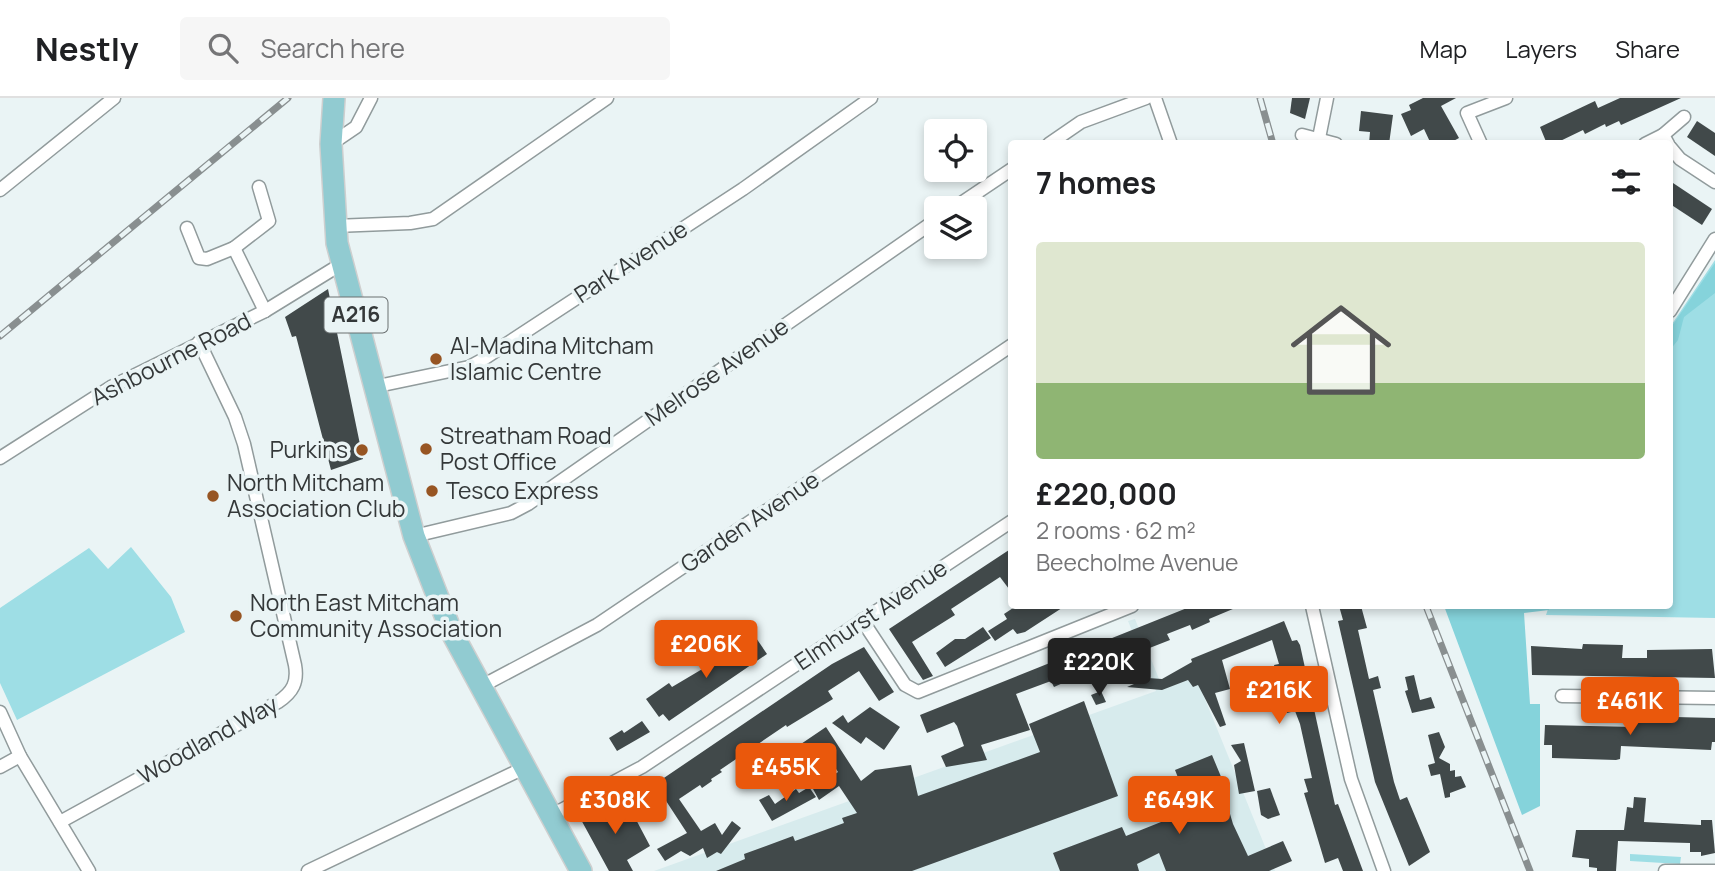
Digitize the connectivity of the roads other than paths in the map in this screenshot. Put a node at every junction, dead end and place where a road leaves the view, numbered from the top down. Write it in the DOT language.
graph roads {
  1 [pos="114,98"];
  2 [pos="334,98"];
  3 [pos="371,98"];
  4 [pos="607,98"];
  5 [pos="871,98"];
  6 [pos="1146,98"];
  7 [pos="1155,98"];
  8 [pos="1327,98"];
  9 [pos="1506,98"];
  10 [pos="1684,117"];
  11 [pos="1302,135"];
  12 [pos="1320,138"];
  13 [pos="1055,140"];
  14 [pos="1170,140"];
  15 [pos="1325,140"];
  16 [pos="1479,140"];
  17 [pos="1668,140"];
  18 [pos="331,144"];
  19 [pos="1673,149"];
  20 [pos="1008,172"];
  21 [pos="1715,182"];
  22 [pos="259,187"];
  23 [pos="0,190"];
  24 [pos="972,196"];
  25 [pos="335,226"];
  26 [pos="187,228"];
  27 [pos="924,228"];
  28 [pos="1715,239"];
  29 [pos="234,248"];
  30 [pos="343,263"];
  31 [pos="1673,306"];
  32 [pos="265,311"];
  33 [pos="199,342"];
  34 [pos="1008,348"];
  35 [pos="373,387"];
  36 [pos="0,458"];
  37 [pos="1008,525"];
  38 [pos="414,536"];
  39 [pos="1125,609"];
  40 [pos="1313,609"];
  41 [pos="862,620"];
  42 [pos="480,687"];
  43 [pos="1562,696"];
  44 [pos="1715,698"];
  45 [pos="0,712"];
  46 [pos="19,756"];
  47 [pos="0,767"];
  48 [pos="524,768"];
  49 [pos="550,816"];
  50 [pos="60,822"];
  51 [pos="89,871"];
  52 [pos="308,871"];
  53 [pos="581,871"];
  54 [pos="1384,871"];
  55 [pos="1665,871"];
  56 [pos="1715,871"];
  1 -- 23 [label="street"];
  2 -- 18 [label="main road, A216"];
  3 -- 18 [label="street"];
  4 -- 25 [label="street"];
  5 -- 35 [label="street, Park Avenue"];
  6 -- 13 [label="street"];
  7 -- 14 [label="street"];
  8 -- 12 [label="street"];
  9 -- 16 [label="street"];
  10 -- 17 [label="street"];
  11 -- 12 [label="street"];
  12 -- 15 [label="street"];
  18 -- 25 [label="main road, A216"];
  19 -- 21 [label="street"];
  20 -- 24 [label="street"];
  22 -- 29 [label="street"];
  25 -- 30 [label="main road, A216"];
  26 -- 29 [label="street"];
  27 -- 38 [label="street, Melrose Avenue"];
  28 -- 31 [label="street"];
  29 -- 32 [label="street"];
  30 -- 32 [label="street, Ashbourne Road"];
  30 -- 35 [label="main road, A216"];
  32 -- 33 [label="street, Ashbourne Road"];
  33 -- 36 [label="street, Ashbourne Road"];
  33 -- 50 [label="street, Woodland Way"];
  34 -- 42 [label="street, Garden Avenue"];
  35 -- 38 [label="main road, A216"];
  37 -- 41 [label="street, Elmhurst Avenue"];
  38 -- 42 [label="main road, A216"];
  39 -- 41 [label="street"];
  40 -- 54 [label="street"];
  41 -- 49 [label="street, Elmhurst Avenue"];
  42 -- 48 [label="main road, A216"];
  43 -- 44 [label="street"];
  45 -- 46 [label="street"];
  46 -- 47 [label="street"];
  46 -- 50 [label="street"];
  48 -- 49 [label="main road, A216"];
  48 -- 52 [label="street"];
  49 -- 53 [label="main road, A216"];
  50 -- 51 [label="street"];
  55 -- 56 [label="street"];
}
